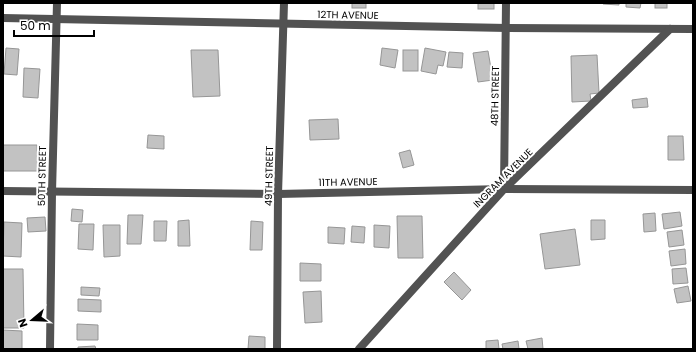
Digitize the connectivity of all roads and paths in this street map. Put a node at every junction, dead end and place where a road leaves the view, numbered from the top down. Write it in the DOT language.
graph roads {
  1 [pos="57,3"];
  2 [pos="284,3"];
  3 [pos="506,3"];
  4 [pos="3,18"];
  5 [pos="57,19"];
  6 [pos="283,24"];
  7 [pos="507,28"];
  8 [pos="670,29"];
  9 [pos="693,29"];
  10 [pos="504,189"];
  11 [pos="693,190"];
  12 [pos="3,191"];
  13 [pos="52,192"];
  14 [pos="278,194"];
  15 [pos="50,349"];
  16 [pos="277,349"];
  17 [pos="359,349"];
  1 -- 5 [label="street, 50TH STREET"];
  2 -- 6 [label="street, 49TH STREET"];
  3 -- 7 [label="street, 48TH STREET"];
  4 -- 5 [label="street, 12TH AVENUE"];
  5 -- 6 [label="street, 12TH AVENUE"];
  5 -- 13 [label="street, 50TH STREET"];
  6 -- 7 [label="street, 12TH AVENUE"];
  6 -- 14 [label="street, 49TH STREET"];
  7 -- 8 [label="street, 12TH AVENUE"];
  7 -- 10 [label="street, 48TH STREET"];
  8 -- 9 [label="street, 12TH AVENUE"];
  8 -- 10 [label="street, INGRAM AVENUE"];
  10 -- 11 [label="street, 11TH AVENUE"];
  10 -- 14 [label="street, 11TH AVENUE"];
  10 -- 17 [label="street, INGRAM AVENUE"];
  12 -- 13 [label="street, 11TH AVENUE"];
  13 -- 14 [label="street, 11TH AVENUE"];
  13 -- 15 [label="street, 50TH STREET"];
  14 -- 16 [label="street, 49TH STREET"];
}
